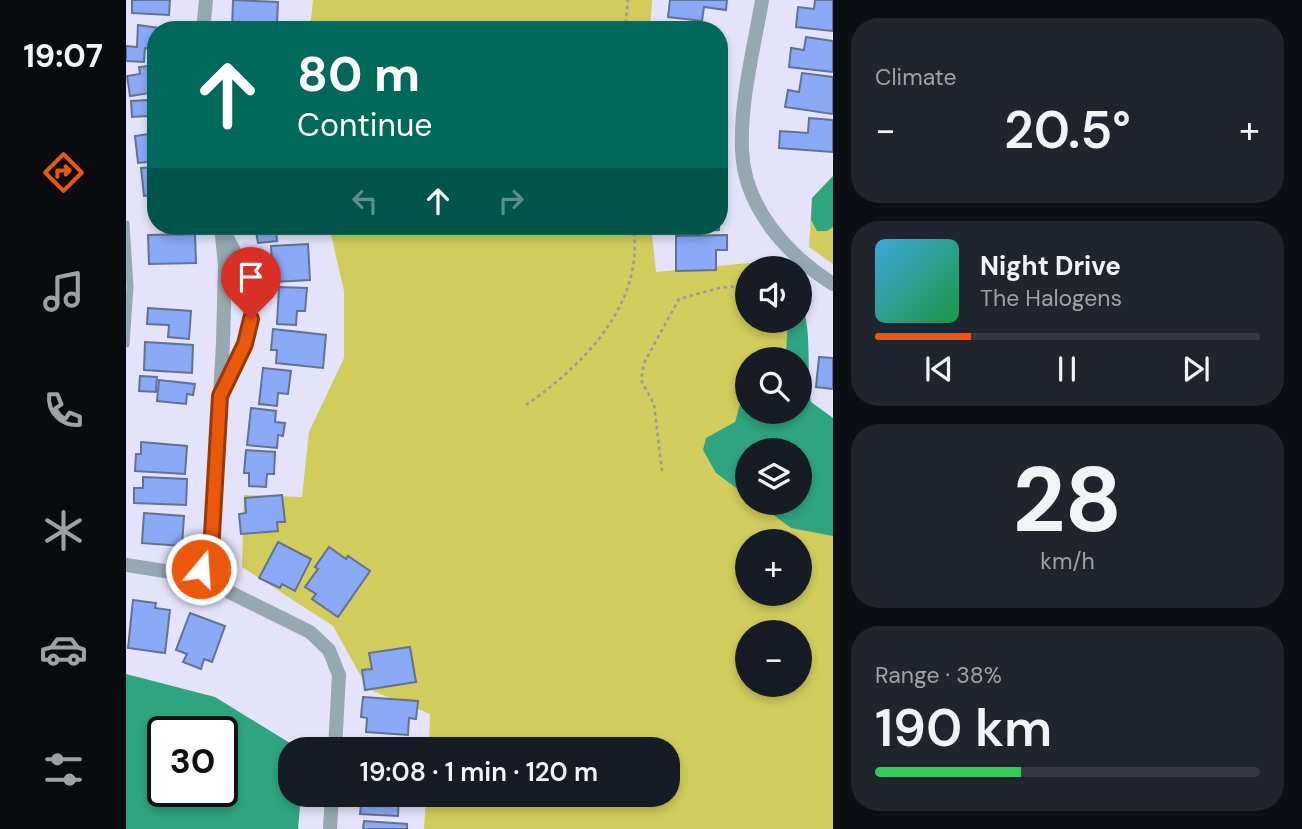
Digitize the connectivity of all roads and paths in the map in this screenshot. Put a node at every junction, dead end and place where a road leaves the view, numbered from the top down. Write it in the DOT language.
graph roads {
  1 [pos="206,0"];
  2 [pos="628,0"];
  3 [pos="762,0"];
  4 [pos="204,21"];
  5 [pos="626,21"];
  6 [pos="126,224"];
  7 [pos="222,235"];
  8 [pos="225,235"];
  9 [pos="635,235"];
  10 [pos="833,284"];
  11 [pos="735,286"];
  12 [pos="126,344"];
  13 [pos="220,396"];
  14 [pos="526,405"];
  15 [pos="662,471"];
  16 [pos="126,565"];
  17 [pos="201,569"];
  18 [pos="336,737"];
  19 [pos="331,807"];
  20 [pos="330,829"];
  1 -- 4 [label="street"];
  2 -- 5 [label="path"];
  3 -- 10 [label="street"];
  6 -- 12 [label="lane"];
  7 -- 13 [label="street"];
  8 -- 13 [label="street"];
  9 -- 14 [label="path"];
  11 -- 15 [label="path"];
  13 -- 17 [label="street"];
  16 -- 17 [label="street"];
  17 -- 18 [label="street"];
  19 -- 20 [label="street"];
}
